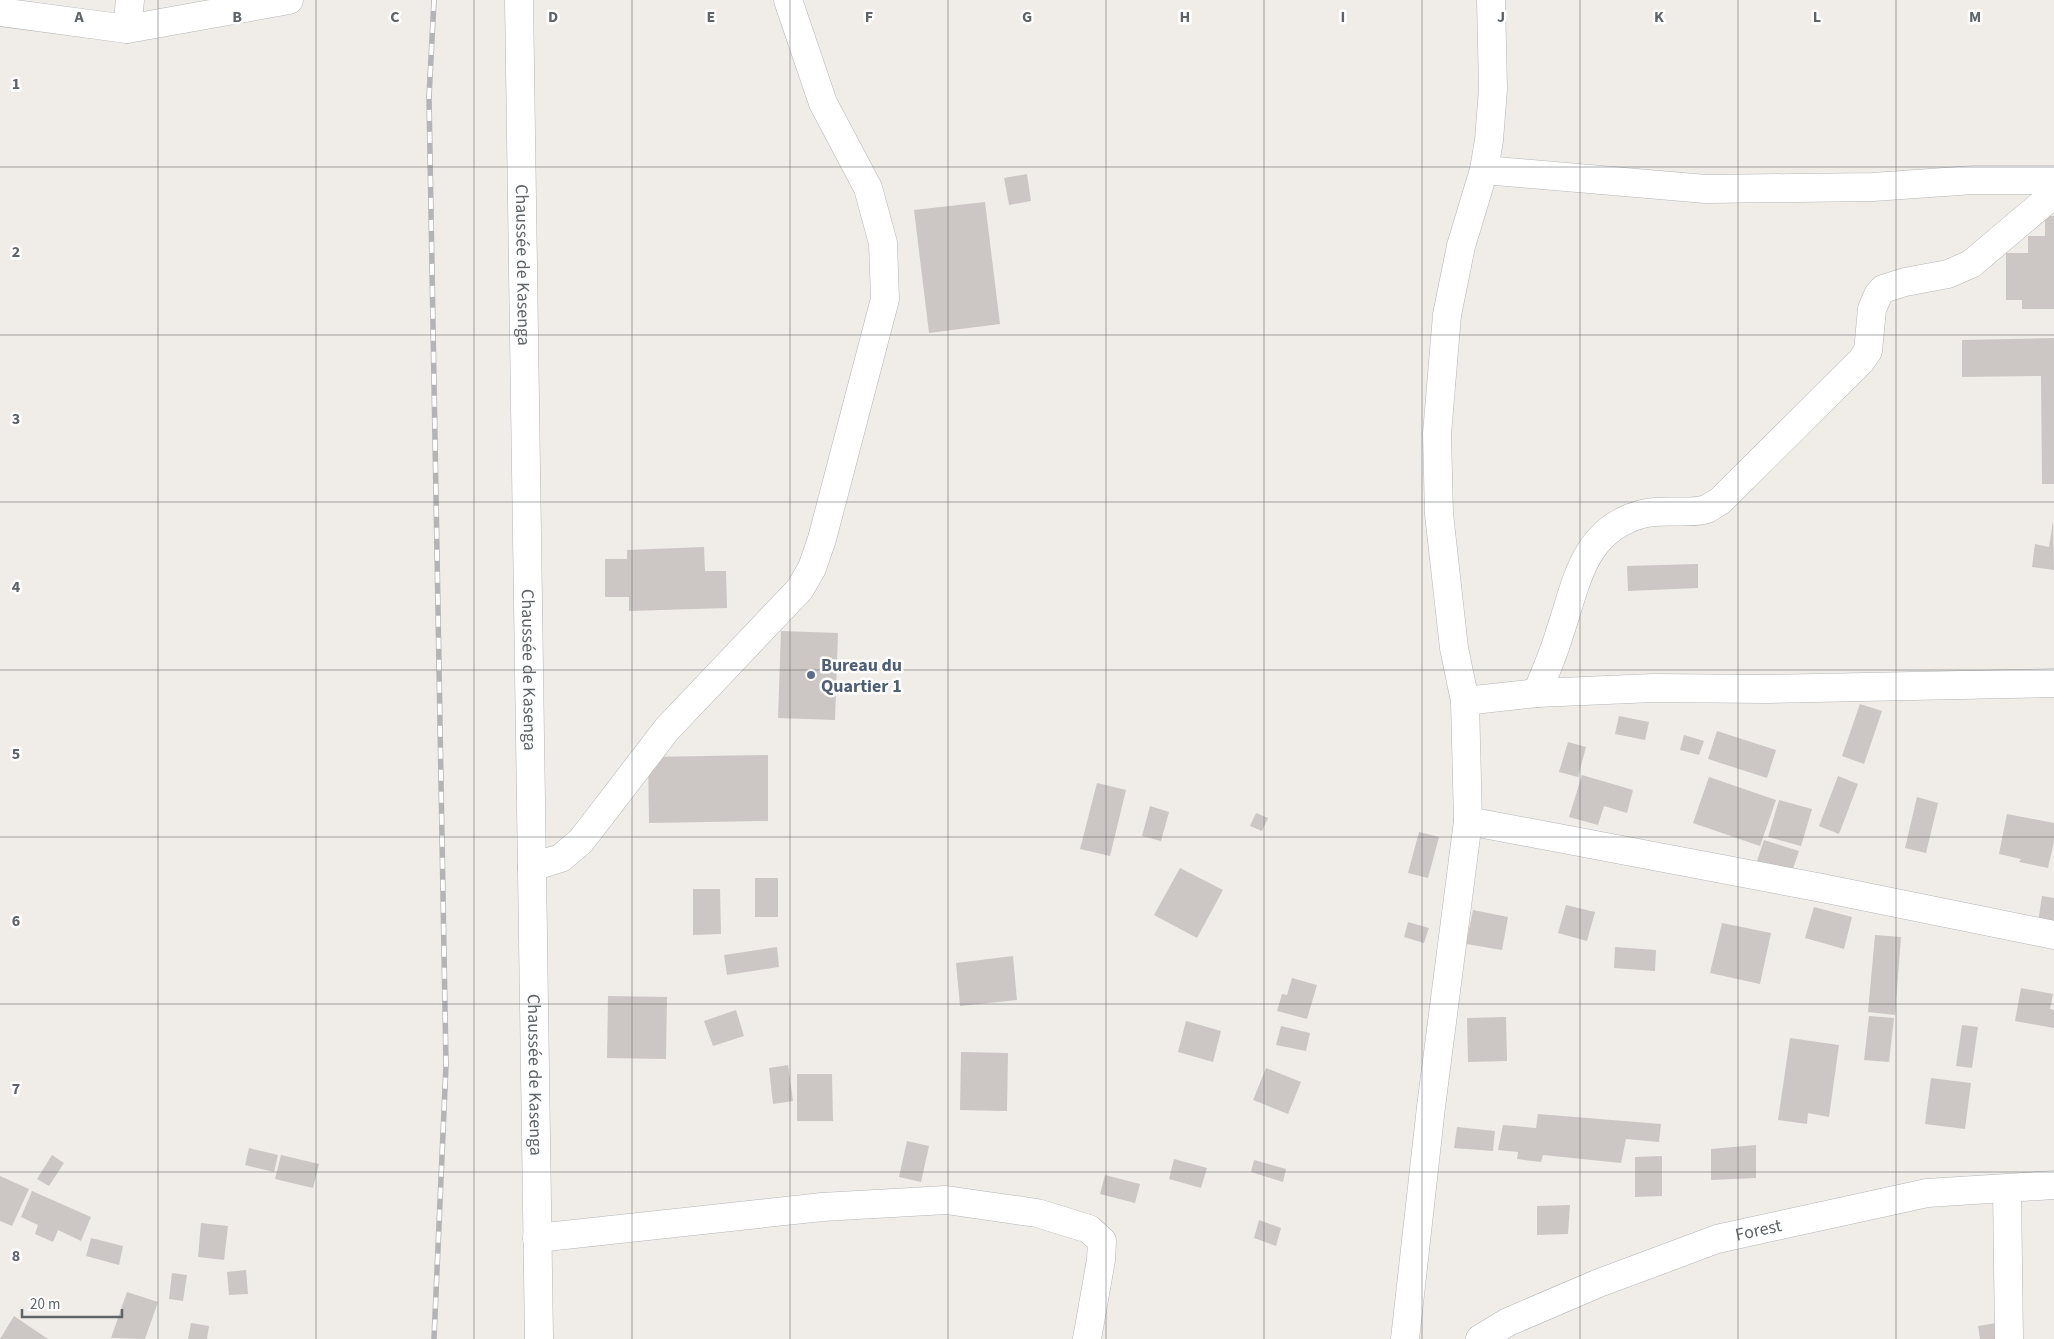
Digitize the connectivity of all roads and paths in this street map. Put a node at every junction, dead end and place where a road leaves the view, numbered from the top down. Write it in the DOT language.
graph roads {
  1 [pos="130,0"];
  2 [pos="289,0"];
  3 [pos="519,0"];
  4 [pos="788,0"];
  5 [pos="1491,0"];
  6 [pos="0,12"];
  7 [pos="127,28"];
  8 [pos="1484,170"];
  9 [pos="2054,180"];
  10 [pos="2054,194"];
  11 [pos="2054,683"];
  12 [pos="1537,692"];
  13 [pos="1465,701"];
  14 [pos="1468,821"];
  15 [pos="532,867"];
  16 [pos="2054,936"];
  17 [pos="2054,1185"];
  18 [pos="2007,1189"];
  19 [pos="537,1238"];
  20 [pos="539,1339"];
  21 [pos="1087,1339"];
  22 [pos="1404,1339"];
  23 [pos="1480,1339"];
  24 [pos="2009,1339"];
  1 -- 7 [label="street"];
  2 -- 7 [label="street"];
  3 -- 15 [label="street, Chaussée de Kasenga"];
  4 -- 15 [label="street"];
  5 -- 8 [label="street"];
  6 -- 7 [label="street"];
  8 -- 9 [label="street"];
  8 -- 13 [label="street"];
  10 -- 12 [label="street"];
  11 -- 12 [label="street"];
  12 -- 13 [label="street"];
  13 -- 14 [label="street"];
  14 -- 16 [label="street"];
  14 -- 22 [label="street"];
  15 -- 19 [label="street, Chaussée de Kasenga"];
  17 -- 18 [label="street, Forest"];
  18 -- 23 [label="street, Forest"];
  18 -- 24 [label="street"];
  19 -- 20 [label="street, Chaussée de Kasenga"];
  19 -- 21 [label="street"];
}
